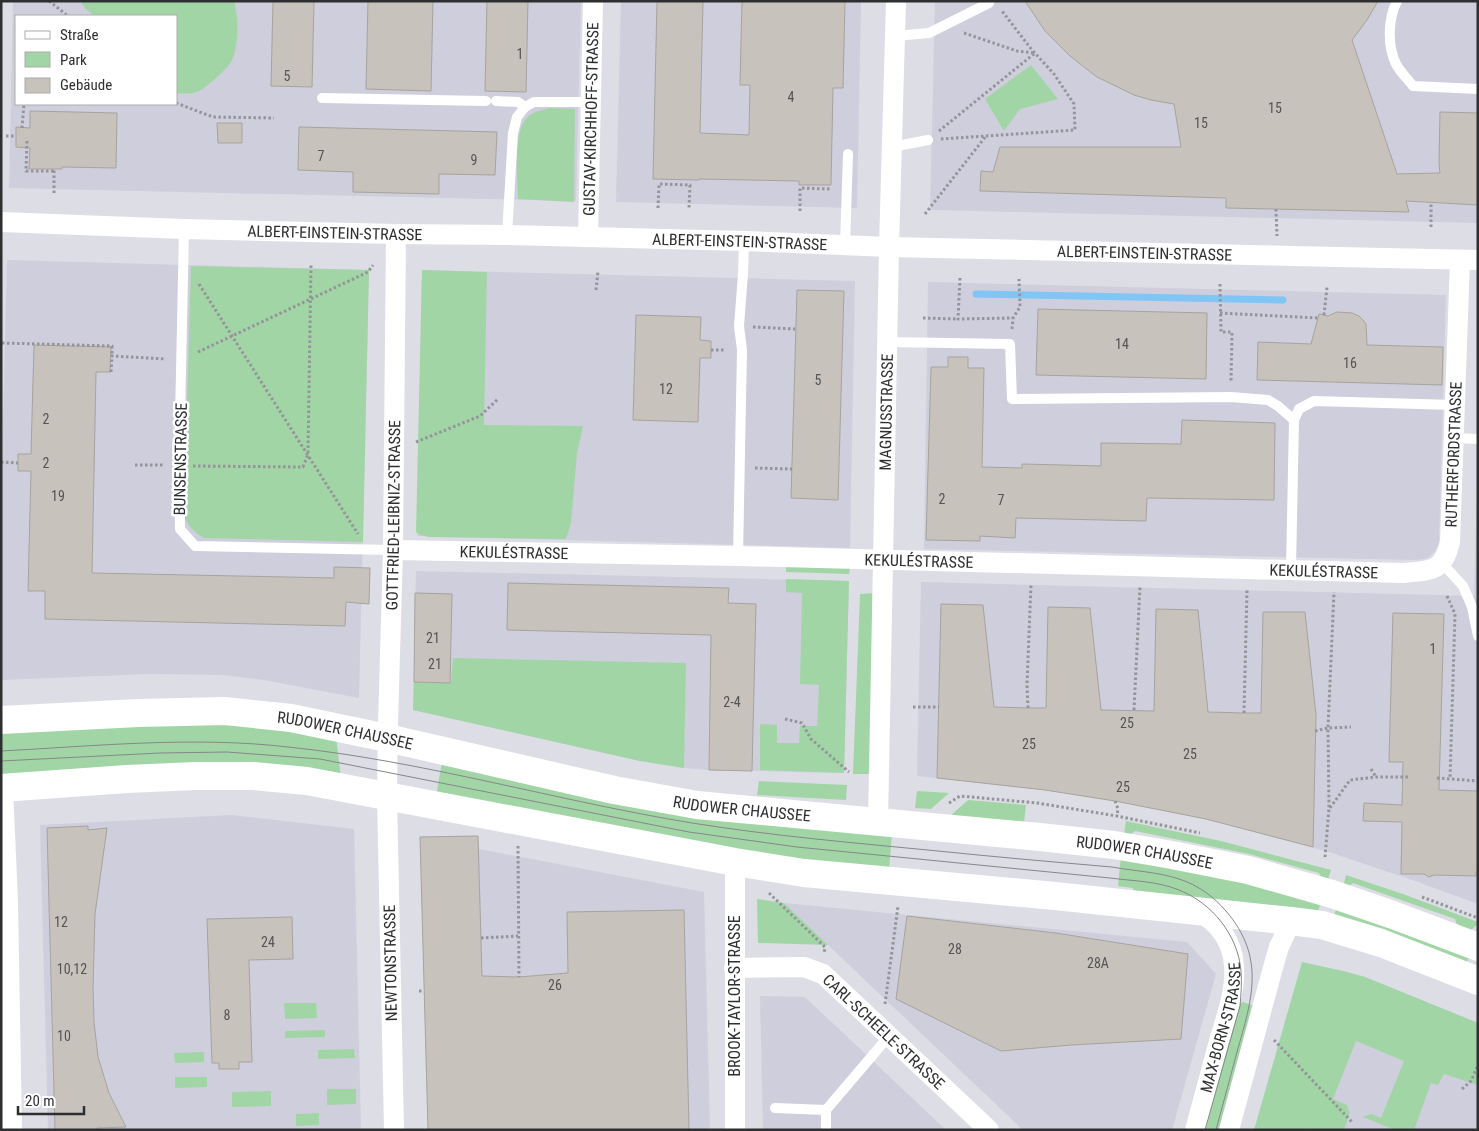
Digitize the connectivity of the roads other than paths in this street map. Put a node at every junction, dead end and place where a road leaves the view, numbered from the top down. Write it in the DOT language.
graph roads {
  1 [pos="593,1"];
  2 [pos="896,1"];
  3 [pos="1397,1"];
  4 [pos="989,3"];
  5 [pos="895,36"];
  6 [pos="1478,88"];
  7 [pos="322,98"];
  8 [pos="591,102"];
  9 [pos="525,107"];
  10 [pos="928,140"];
  11 [pos="892,147"];
  12 [pos="848,154"];
  13 [pos="1,222"];
  14 [pos="184,229"];
  15 [pos="396,234"];
  16 [pos="507,235"];
  17 [pos="588,237"];
  18 [pos="744,241"];
  19 [pos="845,246"];
  20 [pos="889,247"];
  21 [pos="1469,260"];
  22 [pos="888,342"];
  23 [pos="1454,405"];
  24 [pos="1294,420"];
  25 [pos="1454,438"];
  26 [pos="1478,439"];
  27 [pos="393,550"];
  28 [pos="738,556"];
  29 [pos="883,561"];
  30 [pos="1442,563"];
  31 [pos="1291,570"];
  32 [pos="1478,636"];
  33 [pos="1,720"];
  34 [pos="387,738"];
  35 [pos="2,787"];
  36 [pos="387,796"];
  37 [pos="878,822"];
  38 [pos="734,862"];
  39 [pos="1193,911"];
  40 [pos="1291,921"];
  41 [pos="734,968"];
  42 [pos="1476,969"];
  43 [pos="885,1032"];
  44 [pos="775,1108"];
  45 [pos="826,1110"];
  46 [pos="12,1130"];
  47 [pos="394,1130"];
  48 [pos="735,1130"];
  49 [pos="826,1130"];
  50 [pos="989,1130"];
  51 [pos="1195,1130"];
  52 [pos="1228,1130"];
  1 -- 8 [label="street, GUSTAV-KIRCHHOFF-STRASSE"];
  2 -- 5 [label="street, MAGNUSSTRASSE"];
  3 -- 6 [label="lane"];
  4 -- 5 [label="lane"];
  5 -- 11 [label="street, MAGNUSSTRASSE"];
  7 -- 9 [label="lane"];
  8 -- 9 [label="lane"];
  8 -- 17 [label="street, GUSTAV-KIRCHHOFF-STRASSE"];
  9 -- 16 [label="lane"];
  10 -- 11 [label="lane"];
  11 -- 20 [label="street, MAGNUSSTRASSE"];
  12 -- 19 [label="lane"];
  13 -- 14 [label="street, ALBERT-EINSTEIN-STRASSE"];
  14 -- 15 [label="street, ALBERT-EINSTEIN-STRASSE"];
  14 -- 27 [label="lane, BUNSENSTRASSE"];
  15 -- 16 [label="street, ALBERT-EINSTEIN-STRASSE"];
  15 -- 27 [label="street, GOTTFRIED-LEIBNIZ-STRASSE"];
  16 -- 17 [label="street, ALBERT-EINSTEIN-STRASSE"];
  17 -- 18 [label="street, ALBERT-EINSTEIN-STRASSE"];
  18 -- 19 [label="street, ALBERT-EINSTEIN-STRASSE"];
  18 -- 28 [label="lane"];
  19 -- 20 [label="street, ALBERT-EINSTEIN-STRASSE"];
  20 -- 21 [label="street, ALBERT-EINSTEIN-STRASSE"];
  20 -- 22 [label="street, MAGNUSSTRASSE"];
  21 -- 23 [label="street, RUTHERFORDSTRASSE"];
  22 -- 24 [label="lane"];
  22 -- 29 [label="street, MAGNUSSTRASSE"];
  23 -- 24 [label="lane"];
  23 -- 25 [label="street, RUTHERFORDSTRASSE"];
  24 -- 31 [label="lane"];
  25 -- 26 [label="lane"];
  25 -- 30 [label="street, RUTHERFORDSTRASSE"];
  27 -- 28 [label="street, KEKULÉSTRASSE"];
  27 -- 34 [label="street, GOTTFRIED-LEIBNIZ-STRASSE"];
  28 -- 29 [label="street, KEKULÉSTRASSE"];
  29 -- 31 [label="street, KEKULÉSTRASSE"];
  29 -- 37 [label="street, MAGNUSSTRASSE"];
  30 -- 31 [label="street, KEKULÉSTRASSE"];
  30 -- 32 [label="lane"];
  33 -- 34 [label="main road, RUDOWER CHAUSSEE"];
  34 -- 36 [label="street, GOTTFRIED-LEIBNIZ-STRASSE"];
  34 -- 37 [label="main road, RUDOWER CHAUSSEE"];
  35 -- 36 [label="main road, RUDOWER CHAUSSEE"];
  35 -- 46 [label="street"];
  36 -- 38 [label="main road, RUDOWER CHAUSSEE"];
  36 -- 47 [label="street, NEWTONSTRASSE"];
  37 -- 42 [label="main road, RUDOWER CHAUSSEE"];
  38 -- 39 [label="main road, RUDOWER CHAUSSEE"];
  38 -- 41 [label="street, BROOK-TAYLOR-STRASSE"];
  39 -- 40 [label="main road, RUDOWER CHAUSSEE"];
  39 -- 51 [label="street, MAX-BORN-STRASSE"];
  40 -- 42 [label="main road, RUDOWER CHAUSSEE"];
  40 -- 52 [label="street, MAX-BORN-STRASSE"];
  41 -- 43 [label="street, CARL-SCHEELE-STRASSE"];
  41 -- 48 [label="street, BROOK-TAYLOR-STRASSE"];
  43 -- 45 [label="lane"];
  43 -- 50 [label="street, CARL-SCHEELE-STRASSE"];
  44 -- 45 [label="lane"];
  45 -- 49 [label="lane"];
}
